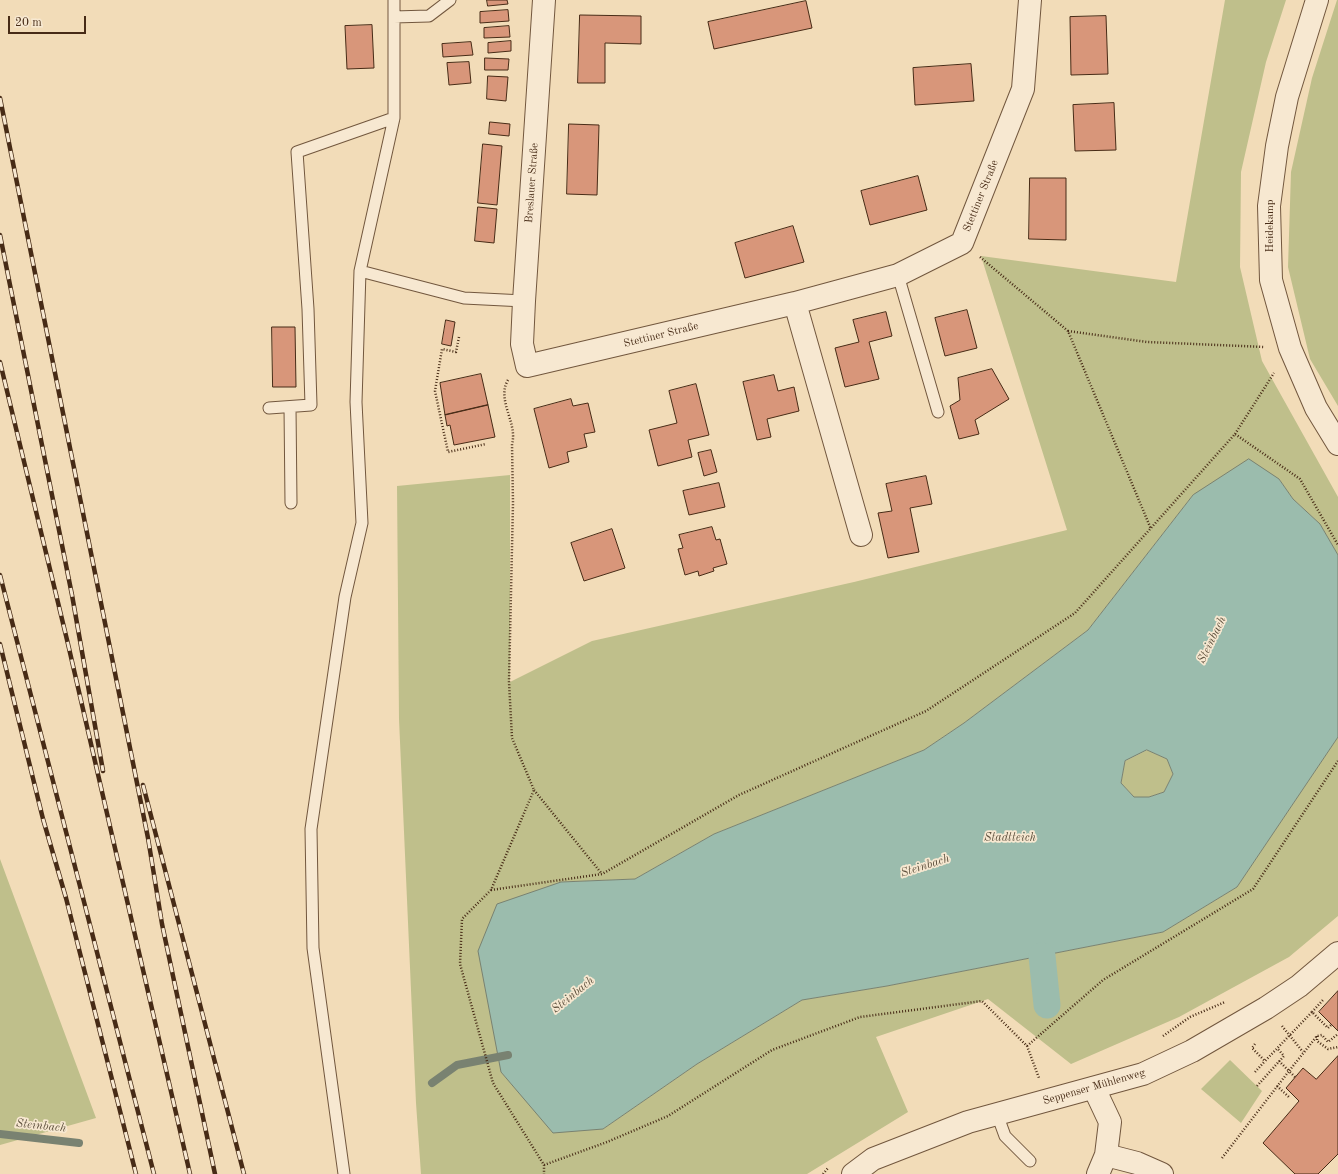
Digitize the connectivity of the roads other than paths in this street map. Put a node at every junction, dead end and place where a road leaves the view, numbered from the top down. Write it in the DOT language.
graph roads {
  1 [pos="394,0"];
  2 [pos="450,0"];
  3 [pos="544,0"];
  4 [pos="1030,0"];
  5 [pos="1317,0"];
  6 [pos="394,17"];
  7 [pos="394,118"];
  8 [pos="360,271"];
  9 [pos="898,275"];
  10 [pos="524,301"];
  11 [pos="795,303"];
  12 [pos="527,366"];
  13 [pos="290,407"];
  14 [pos="269,408"];
  15 [pos="938,412"];
  16 [pos="1338,444"];
  17 [pos="291,504"];
  18 [pos="861,535"];
  19 [pos="1338,953"];
  20 [pos="1094,1088"];
  21 [pos="997,1114"];
  22 [pos="1030,1162"];
  23 [pos="1102,1164"];
  24 [pos="344,1174"];
  25 [pos="853,1174"];
  26 [pos="1162,1174"];
  1 -- 6 [label="lane"];
  2 -- 6 [label="lane"];
  3 -- 10 [label="street, Breslauer Straße"];
  4 -- 9 [label="street, Stettiner Straße"];
  5 -- 16 [label="street, Heidekamp"];
  6 -- 7 [label="lane"];
  7 -- 8 [label="lane"];
  7 -- 13 [label="lane"];
  8 -- 10 [label="lane"];
  8 -- 24 [label="lane"];
  9 -- 11 [label="street, Stettiner Straße"];
  9 -- 15 [label="lane"];
  10 -- 12 [label="street, Breslauer Straße"];
  11 -- 12 [label="street, Stettiner Straße"];
  11 -- 18 [label="street"];
  13 -- 14 [label="lane"];
  13 -- 17 [label="lane"];
  19 -- 20 [label="street, Seppenser Mühlenweg"];
  20 -- 21 [label="street, Seppenser Mühlenweg"];
  20 -- 23 [label="street"];
  21 -- 22 [label="lane"];
  21 -- 25 [label="street, Seppenser Mühlenweg"];
  23 -- 26 [label="street"];
}
